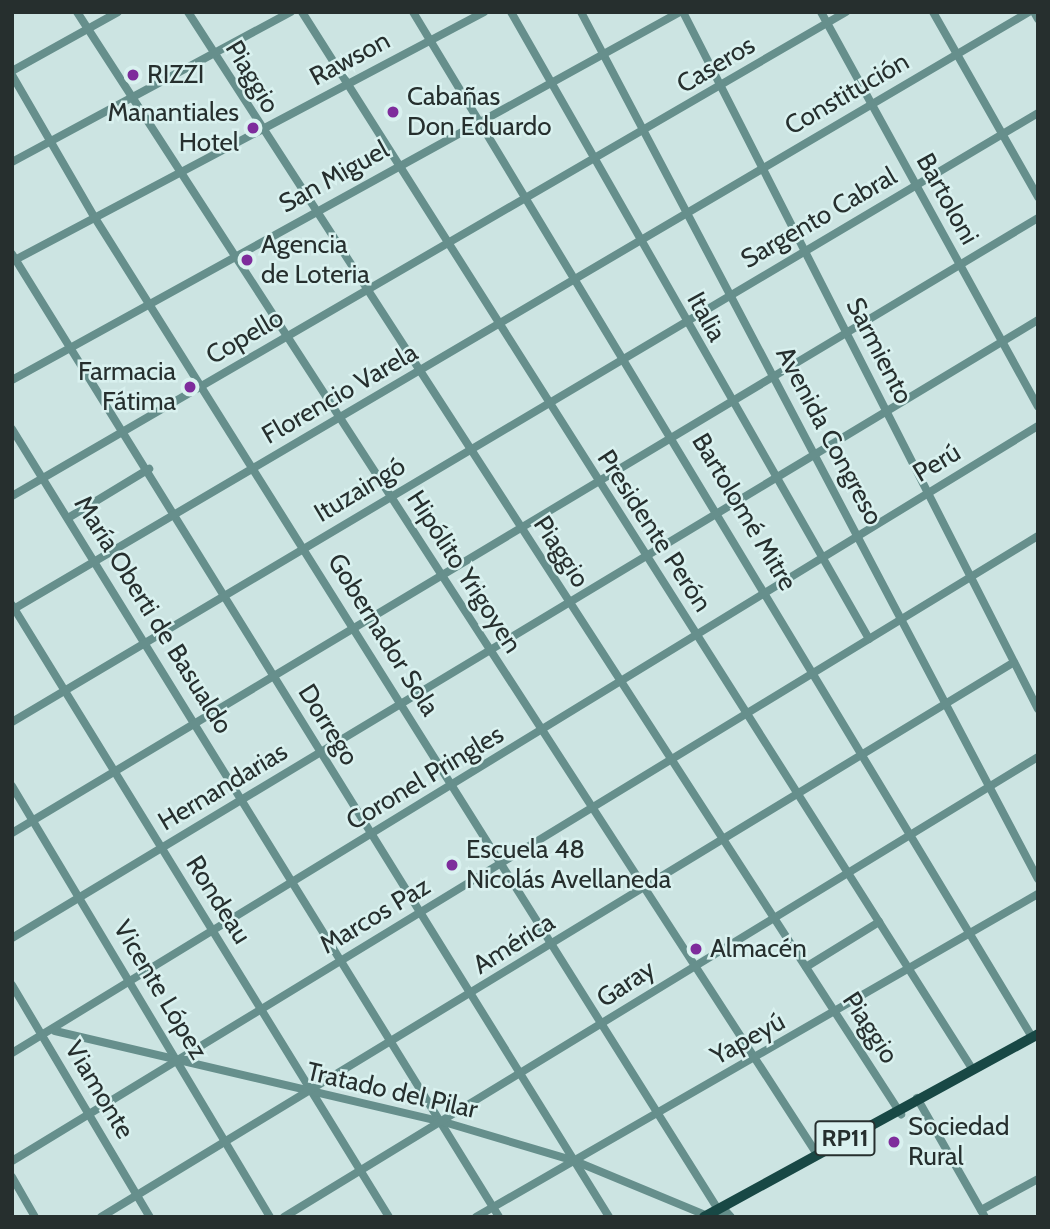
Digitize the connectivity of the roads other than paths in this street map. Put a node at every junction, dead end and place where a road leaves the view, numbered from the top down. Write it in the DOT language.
graph roads {
  1 [pos="77,12"];
  2 [pos="118,12"];
  3 [pos="188,12"];
  4 [pos="291,12"];
  5 [pos="302,12"];
  6 [pos="414,12"];
  7 [pos="484,12"];
  8 [pos="511,12"];
  9 [pos="581,12"];
  10 [pos="681,12"];
  11 [pos="821,12"];
  12 [pos="846,12"];
  13 [pos="933,12"];
  14 [pos="1028,12"];
  15 [pos="1034,12"];
  16 [pos="1038,19"];
  17 [pos="826,23"];
  18 [pos="87,29"];
  19 [pos="431,40"];
  20 [pos="603,53"];
  21 [pos="214,54"];
  22 [pos="957,55"];
  23 [pos="12,73"];
  24 [pos="550,82"];
  25 [pos="345,85"];
  26 [pos="721,88"];
  27 [pos="131,97"];
  28 [pos="871,105"];
  29 [pos="1038,113"];
  30 [pos="479,119"];
  31 [pos="260,130"];
  32 [pos="644,131"];
  33 [pos="1002,134"];
  34 [pos="50,141"];
  35 [pos="594,160"];
  36 [pos="12,162"];
  37 [pos="396,166"];
  38 [pos="761,169"];
  39 [pos="180,173"];
  40 [pos="916,186"];
  41 [pos="527,197"];
  42 [pos="1038,197"];
  43 [pos="687,212"];
  44 [pos="314,213"];
  45 [pos="95,218"];
  46 [pos="1038,218"];
  47 [pos="639,241"];
  48 [pos="445,244"];
  49 [pos="804,252"];
  50 [pos="234,256"];
  51 [pos="13,258"];
  52 [pos="959,264"];
  53 [pos="577,278"];
  54 [pos="365,290"];
  55 [pos="731,295"];
  56 [pos="149,303"];
  57 [pos="1038,320"];
  58 [pos="684,321"];
  59 [pos="497,326"];
  60 [pos="845,332"];
  61 [pos="286,337"];
  62 [pos="1002,342"];
  63 [pos="72,346"];
  64 [pos="625,356"];
  65 [pos="419,372"];
  66 [pos="773,375"];
  67 [pos="12,380"];
  68 [pos="201,386"];
  69 [pos="730,401"];
  70 [pos="545,402"];
  71 [pos="1038,406"];
  72 [pos="887,412"];
  73 [pos="339,418"];
  74 [pos="1038,426"];
  75 [pos="12,429"];
  76 [pos="126,430"];
  77 [pos="674,435"];
  78 [pos="469,449"];
  79 [pos="814,454"];
  80 [pos="149,469"];
  81 [pos="253,469"];
  82 [pos="43,478"];
  83 [pos="775,478"];
  84 [pos="597,481"];
  85 [pos="928,493"];
  86 [pos="12,496"];
  87 [pos="390,496"];
  88 [pos="717,513"];
  89 [pos="176,514"];
  90 [pos="68,518"];
  91 [pos="519,526"];
  92 [pos="858,536"];
  93 [pos="1038,536"];
  94 [pos="303,549"];
  95 [pos="646,557"];
  96 [pos="821,559"];
  97 [pos="95,562"];
  98 [pos="440,573"];
  99 [pos="971,577"];
  100 [pos="767,592"];
  101 [pos="225,596"];
  102 [pos="569,603"];
  103 [pos="13,608"];
  104 [pos="902,619"];
  105 [pos="353,627"];
  106 [pos="696,635"];
  107 [pos="869,639"];
  108 [pos="146,643"];
  109 [pos="489,650"];
  110 [pos="1014,662"];
  111 [pos="814,673"];
  112 [pos="273,676"];
  113 [pos="621,682"];
  114 [pos="65,691"];
  115 [pos="401,704"];
  116 [pos="949,707"];
  117 [pos="1038,709"];
  118 [pos="746,714"];
  119 [pos="12,722"];
  120 [pos="196,724"];
  121 [pos="542,731"];
  122 [pos="320,753"];
  123 [pos="864,755"];
  124 [pos="1038,757"];
  125 [pos="671,760"];
  126 [pos="114,772"];
  127 [pos="989,785"];
  128 [pos="12,786"];
  129 [pos="453,786"];
  130 [pos="797,793"];
  131 [pos="243,800"];
  132 [pos="592,808"];
  133 [pos="33,820"];
  134 [pos="12,833"];
  135 [pos="912,833"];
  136 [pos="373,834"];
  137 [pos="723,839"];
  138 [pos="162,849"];
  139 [pos="502,863"];
  140 [pos="847,872"];
  141 [pos="1038,879"];
  142 [pos="293,881"];
  143 [pos="644,888"];
  144 [pos="1038,894"];
  145 [pos="80,898"];
  146 [pos="420,913"];
  147 [pos="773,917"];
  148 [pos="879,922"];
  149 [pos="211,930"];
  150 [pos="972,936"];
  151 [pos="12,938"];
  152 [pos="553,944"];
  153 [pos="343,960"];
  154 [pos="694,965"];
  155 [pos="806,967"];
  156 [pos="910,971"];
  157 [pos="131,984"];
  158 [pos="12,985"];
  159 [pos="472,995"];
  160 [pos="260,1010"];
  161 [pos="836,1014"];
  162 [pos="603,1024"];
  163 [pos="55,1031"];
  164 [pos="43,1035"];
  165 [pos="1035,1036"];
  166 [pos="394,1043"];
  167 [pos="12,1053"];
  168 [pos="756,1060"];
  169 [pos="178,1061"];
  170 [pos="971,1071"];
  171 [pos="522,1074"];
  172 [pos="312,1094"];
  173 [pos="918,1101"];
  174 [pos="899,1111"];
  175 [pos="659,1112"];
  176 [pos="88,1114"];
  177 [pos="444,1122"];
  178 [pos="226,1144"];
  179 [pos="817,1154"];
  180 [pos="12,1161"];
  181 [pos="575,1161"];
  182 [pos="362,1173"];
  183 [pos="12,1177"];
  184 [pos="1038,1180"];
  185 [pos="137,1196"];
  186 [pos="493,1207"];
  187 [pos="983,1213"];
  188 [pos="718,1214"];
  189 [pos="35,1217"];
  190 [pos="100,1217"];
  191 [pos="150,1217"];
  192 [pos="271,1217"];
  193 [pos="285,1217"];
  194 [pos="389,1217"];
  195 [pos="476,1217"];
  196 [pos="499,1217"];
  197 [pos="609,1217"];
  1 -- 18 [label="street, Hipólito Yrigoyen"];
  2 -- 18 [label="street"];
  3 -- 21 [label="street, Piaggio"];
  4 -- 21 [label="street"];
  5 -- 25 [label="street, Presidente Perón"];
  6 -- 19 [label="street, Bartolomé Mitre"];
  7 -- 19 [label="street, Rawson"];
  8 -- 24 [label="street, Italia"];
  9 -- 20 [label="street, Avenida Congreso"];
  10 -- 20 [label="street, San Miguel"];
  10 -- 26 [label="street, Sarmiento"];
  11 -- 17 [label="street, Bartoloni"];
  12 -- 17 [label="street, Caseros"];
  13 -- 22 [label="street"];
  14 -- 22 [label="street, Constitución"];
  15 -- 16 [label="street"];
  17 -- 26 [label="street, Caseros"];
  17 -- 28 [label="street, Bartoloni"];
  18 -- 23 [label="street"];
  18 -- 27 [label="street, Hipólito Yrigoyen"];
  19 -- 25 [label="street, Rawson"];
  19 -- 30 [label="street, Bartolomé Mitre"];
  20 -- 24 [label="street, San Miguel"];
  20 -- 32 [label="street, Avenida Congreso"];
  21 -- 27 [label="street"];
  21 -- 31 [label="street, Piaggio"];
  22 -- 28 [label="street, Constitución"];
  22 -- 33 [label="street"];
  23 -- 34 [label="street, Gobernador Sola"];
  24 -- 30 [label="street, San Miguel"];
  24 -- 35 [label="street, Italia"];
  25 -- 31 [label="street, Rawson"];
  25 -- 37 [label="street, Presidente Perón"];
  26 -- 32 [label="street, Caseros"];
  26 -- 38 [label="street, Sarmiento"];
  27 -- 34 [label="street"];
  27 -- 39 [label="street, Hipólito Yrigoyen"];
  28 -- 38 [label="street, Constitución"];
  28 -- 40 [label="street, Bartoloni"];
  29 -- 33 [label="street, Sargento Cabral"];
  30 -- 37 [label="street, San Miguel"];
  30 -- 41 [label="street, Bartolomé Mitre"];
  31 -- 39 [label="street, Rawson"];
  31 -- 44 [label="street, Piaggio"];
  32 -- 35 [label="street, Copello"];
  32 -- 43 [label="street, Avenida Congreso"];
  33 -- 40 [label="street, Sargento Cabral"];
  33 -- 42 [label="street"];
  34 -- 36 [label="street"];
  34 -- 45 [label="street, Gobernador Sola"];
  35 -- 41 [label="street, Copello"];
  35 -- 47 [label="street, Italia"];
  37 -- 44 [label="street, San Miguel"];
  37 -- 48 [label="street, Presidente Perón"];
  38 -- 43 [label="street, Constitución"];
  38 -- 49 [label="street, Sarmiento"];
  39 -- 45 [label="street, Rawson"];
  39 -- 50 [label="street, Hipólito Yrigoyen"];
  40 -- 49 [label="street, Sargento Cabral"];
  40 -- 52 [label="street, Bartoloni"];
  41 -- 48 [label="street, Copello"];
  41 -- 53 [label="street, Bartolomé Mitre"];
  43 -- 47 [label="street, Florencio Varela"];
  43 -- 55 [label="street, Avenida Congreso"];
  44 -- 50 [label="street, San Miguel"];
  44 -- 54 [label="street, Piaggio"];
  45 -- 51 [label="street, Rawson"];
  45 -- 56 [label="street, Gobernador Sola"];
  46 -- 52 [label="street"];
  47 -- 53 [label="street, Florencio Varela"];
  47 -- 58 [label="street, Italia"];
  48 -- 54 [label="street, Copello"];
  48 -- 59 [label="street, Presidente Perón"];
  49 -- 55 [label="street, Sargento Cabral"];
  49 -- 60 [label="street, Sarmiento"];
  50 -- 56 [label="street, San Miguel"];
  50 -- 61 [label="street, Hipólito Yrigoyen"];
  51 -- 63 [label="street, Dorrego"];
  52 -- 60 [label="street"];
  52 -- 62 [label="street, Bartoloni"];
  53 -- 59 [label="street, Florencio Varela"];
  53 -- 64 [label="street, Bartolomé Mitre"];
  54 -- 61 [label="street, Copello"];
  54 -- 65 [label="street, Piaggio"];
  55 -- 58 [label="street, Ituzaingó"];
  55 -- 66 [label="street, Avenida Congreso"];
  56 -- 63 [label="street, San Miguel"];
  56 -- 68 [label="street, Gobernador Sola"];
  57 -- 62 [label="street, Hernandarias"];
  58 -- 64 [label="street, Ituzaingó"];
  58 -- 69 [label="street, Italia"];
  59 -- 65 [label="street, Florencio Varela"];
  59 -- 70 [label="street, Presidente Perón"];
  60 -- 66 [label="street"];
  60 -- 72 [label="street, Sarmiento"];
  61 -- 68 [label="street, Copello"];
  61 -- 73 [label="street, Hipólito Yrigoyen"];
  62 -- 71 [label="street, Bartoloni"];
  62 -- 72 [label="street, Hernandarias"];
  63 -- 67 [label="street, San Miguel"];
  63 -- 76 [label="street, Dorrego"];
  64 -- 70 [label="street, Ituzaingó"];
  64 -- 77 [label="street, Bartolomé Mitre"];
  65 -- 73 [label="street, Florencio Varela"];
  65 -- 78 [label="street, Piaggio"];
  66 -- 69 [label="street"];
  66 -- 79 [label="street, Avenida Congreso"];
  68 -- 76 [label="street, Copello"];
  68 -- 81 [label="street, Gobernador Sola"];
  69 -- 77 [label="street"];
  69 -- 83 [label="street, Italia"];
  70 -- 78 [label="street, Ituzaingó"];
  70 -- 84 [label="street, Presidente Perón"];
  72 -- 79 [label="street, Hernandarias"];
  72 -- 85 [label="street, Sarmiento"];
  73 -- 81 [label="street, Florencio Varela"];
  73 -- 87 [label="street, Hipólito Yrigoyen"];
  74 -- 85 [label="street, Perú"];
  75 -- 82 [label="street, María Oberti de Basualdo"];
  76 -- 80 [label="street, Dorrego"];
  76 -- 82 [label="street, Copello"];
  77 -- 84 [label="street"];
  77 -- 88 [label="street, Bartolomé Mitre"];
  78 -- 87 [label="street, Ituzaingó"];
  78 -- 91 [label="street, Piaggio"];
  79 -- 83 [label="street, Hernandarias"];
  79 -- 92 [label="street, Avenida Congreso"];
  80 -- 89 [label="street, Dorrego"];
  80 -- 90 [label="street"];
  81 -- 89 [label="street, Florencio Varela"];
  81 -- 94 [label="street, Gobernador Sola"];
  82 -- 86 [label="street, Copello"];
  82 -- 90 [label="street, María Oberti de Basualdo"];
  83 -- 88 [label="street, Hernandarias"];
  83 -- 96 [label="street, Italia"];
  84 -- 91 [label="street"];
  84 -- 95 [label="street, Presidente Perón"];
  85 -- 92 [label="street, Perú"];
  85 -- 99 [label="street, Sarmiento"];
  87 -- 94 [label="street, Ituzaingó"];
  87 -- 98 [label="street, Hipólito Yrigoyen"];
  88 -- 95 [label="street, Hernandarias"];
  88 -- 100 [label="street, Bartolomé Mitre"];
  89 -- 97 [label="street, Florencio Varela"];
  89 -- 101 [label="street, Dorrego"];
  90 -- 97 [label="street, María Oberti de Basualdo"];
  91 -- 98 [label="street"];
  91 -- 102 [label="street, Piaggio"];
  92 -- 96 [label="street, Coronel Pringles"];
  92 -- 104 [label="street, Avenida Congreso"];
  93 -- 99 [label="street, Marcos Paz"];
  94 -- 101 [label="street, Ituzaingó"];
  94 -- 105 [label="street, Gobernador Sola"];
  95 -- 102 [label="street, Hernandarias"];
  95 -- 106 [label="street, Presidente Perón"];
  96 -- 100 [label="street, Coronel Pringles"];
  96 -- 107 [label="street, Italia"];
  97 -- 103 [label="street, Florencio Varela"];
  97 -- 108 [label="street, María Oberti de Basualdo"];
  98 -- 105 [label="street"];
  98 -- 109 [label="street, Hipólito Yrigoyen"];
  99 -- 104 [label="street, Marcos Paz"];
  99 -- 110 [label="street, Sarmiento"];
  100 -- 106 [label="street, Coronel Pringles"];
  100 -- 111 [label="street, Bartolomé Mitre"];
  101 -- 108 [label="street, Ituzaingó"];
  101 -- 112 [label="street, Dorrego"];
  102 -- 109 [label="street, Hernandarias"];
  102 -- 113 [label="street, Piaggio"];
  103 -- 114 [label="street, Rondeau"];
  104 -- 107 [label="street, Marcos Paz"];
  104 -- 116 [label="street, Avenida Congreso"];
  105 -- 112 [label="street"];
  105 -- 115 [label="street, Gobernador Sola"];
  106 -- 113 [label="street, Coronel Pringles"];
  106 -- 118 [label="street, Presidente Perón"];
  107 -- 111 [label="street, Marcos Paz"];
  108 -- 114 [label="street, Ituzaingó"];
  108 -- 120 [label="street, María Oberti de Basualdo"];
  109 -- 115 [label="street, Hernandarias"];
  109 -- 121 [label="street, Hipólito Yrigoyen"];
  110 -- 116 [label="street, América"];
  110 -- 117 [label="street, Sarmiento"];
  111 -- 118 [label="street, Marcos Paz"];
  111 -- 123 [label="street, Bartolomé Mitre"];
  112 -- 120 [label="street"];
  112 -- 122 [label="street, Dorrego"];
  113 -- 121 [label="street, Coronel Pringles"];
  113 -- 125 [label="street, Piaggio"];
  114 -- 119 [label="street, Ituzaingó"];
  114 -- 126 [label="street, Rondeau"];
  115 -- 122 [label="street, Hernandarias"];
  115 -- 129 [label="street, Gobernador Sola"];
  116 -- 123 [label="street, América"];
  116 -- 127 [label="street, Avenida Congreso"];
  118 -- 125 [label="street, Marcos Paz"];
  118 -- 130 [label="street, Presidente Perón"];
  120 -- 126 [label="street"];
  120 -- 131 [label="street, María Oberti de Basualdo"];
  121 -- 129 [label="street, Coronel Pringles"];
  121 -- 132 [label="street, Hipólito Yrigoyen"];
  122 -- 131 [label="street, Hernandarias"];
  122 -- 136 [label="street, Dorrego"];
  123 -- 130 [label="street, América"];
  123 -- 135 [label="street, Bartolomé Mitre"];
  124 -- 127 [label="street, Garay"];
  125 -- 132 [label="street, Marcos Paz"];
  125 -- 137 [label="street, Piaggio"];
  126 -- 133 [label="street"];
  126 -- 138 [label="street, Rondeau"];
  127 -- 135 [label="street, Garay"];
  127 -- 141 [label="street, Avenida Congreso"];
  128 -- 133 [label="street, Vicente López"];
  129 -- 136 [label="street, Coronel Pringles"];
  129 -- 139 [label="street, Gobernador Sola"];
  130 -- 137 [label="street, América"];
  130 -- 140 [label="street, Presidente Perón"];
  131 -- 138 [label="street, Hernandarias"];
  131 -- 142 [label="street, María Oberti de Basualdo"];
  132 -- 139 [label="street, Marcos Paz"];
  132 -- 143 [label="street, Hipólito Yrigoyen"];
  133 -- 134 [label="street"];
  133 -- 145 [label="street, Vicente López"];
  135 -- 140 [label="street, Garay"];
  135 -- 150 [label="street, Bartolomé Mitre"];
  136 -- 142 [label="street, Coronel Pringles"];
  136 -- 146 [label="street, Dorrego"];
  137 -- 143 [label="street, América"];
  137 -- 147 [label="street, Piaggio"];
  138 -- 145 [label="street, Hernandarias"];
  138 -- 149 [label="street, Rondeau"];
  139 -- 146 [label="street, Marcos Paz"];
  139 -- 152 [label="street, Gobernador Sola"];
  140 -- 147 [label="street, Garay"];
  140 -- 148 [label="street, Presidente Perón"];
  142 -- 149 [label="street, Coronel Pringles"];
  142 -- 153 [label="street, María Oberti de Basualdo"];
  143 -- 152 [label="street, América"];
  143 -- 154 [label="street, Hipólito Yrigoyen"];
  144 -- 150 [label="street, Yapeyú"];
  145 -- 151 [label="street, Hernandarias"];
  145 -- 157 [label="street, Vicente López"];
  146 -- 153 [label="street, Marcos Paz"];
  146 -- 159 [label="street, Dorrego"];
  147 -- 154 [label="street, Garay"];
  147 -- 155 [label="street, Piaggio"];
  148 -- 155 [label="street"];
  148 -- 156 [label="street, Presidente Perón"];
  149 -- 157 [label="street, Coronel Pringles"];
  149 -- 160 [label="street, Rondeau"];
  150 -- 156 [label="street, Yapeyú"];
  150 -- 165 [label="street, Bartolomé Mitre"];
  152 -- 159 [label="street, América"];
  152 -- 162 [label="street, Gobernador Sola"];
  153 -- 160 [label="street, Marcos Paz"];
  153 -- 166 [label="street, María Oberti de Basualdo"];
  154 -- 162 [label="street, Garay"];
  154 -- 168 [label="street, Hipólito Yrigoyen"];
  155 -- 161 [label="street, Piaggio"];
  156 -- 161 [label="street, Yapeyú"];
  156 -- 170 [label="street, Presidente Perón"];
  157 -- 163 [label="street, Coronel Pringles"];
  157 -- 169 [label="street, Vicente López"];
  158 -- 164 [label="street, Viamonte"];
  159 -- 166 [label="street, América"];
  159 -- 171 [label="street, Dorrego"];
  160 -- 169 [label="street, Marcos Paz"];
  160 -- 172 [label="street, Rondeau"];
  161 -- 168 [label="street, Yapeyú"];
  161 -- 174 [label="street, Piaggio"];
  162 -- 171 [label="street, Garay"];
  162 -- 175 [label="street, Gobernador Sola"];
  163 -- 164 [label="street, Coronel Pringles"];
  163 -- 169 [label="street, Tratado del Pilar"];
  164 -- 167 [label="street, Coronel Pringles"];
  164 -- 176 [label="street, Viamonte"];
  165 -- 170 [label="main road, RP11"];
  166 -- 172 [label="street, América"];
  166 -- 177 [label="street, María Oberti de Basualdo"];
  168 -- 175 [label="street, Yapeyú"];
  168 -- 179 [label="street, Hipólito Yrigoyen"];
  169 -- 172 [label="street, Tratado del Pilar"];
  169 -- 176 [label="street, Marcos Paz"];
  169 -- 178 [label="street, Vicente López"];
  170 -- 173 [label="main road, RP11"];
  171 -- 177 [label="street, Garay"];
  171 -- 181 [label="street, Dorrego"];
  172 -- 177 [label="street, Tratado del Pilar"];
  172 -- 178 [label="street, América"];
  172 -- 182 [label="street, Rondeau"];
  173 -- 174 [label="main road, RP11"];
  173 -- 187 [label="street"];
  174 -- 179 [label="main road, RP11"];
  174 -- 188 [label="main road, RP11"];
  175 -- 181 [label="street, Yapeyú"];
  175 -- 188 [label="street, Gobernador Sola"];
  176 -- 180 [label="street, Marcos Paz"];
  176 -- 185 [label="street, Viamonte"];
  177 -- 181 [label="street, Tratado del Pilar"];
  177 -- 182 [label="street, Garay"];
  177 -- 186 [label="street, María Oberti de Basualdo"];
  178 -- 185 [label="street, América"];
  178 -- 192 [label="street, Vicente López"];
  179 -- 188 [label="main road, RP11"];
  181 -- 186 [label="street, Yapeyú"];
  181 -- 188 [label="street, Tratado del Pilar"];
  181 -- 197 [label="street, Dorrego"];
  182 -- 193 [label="street, Garay"];
  182 -- 194 [label="street, Rondeau"];
  183 -- 189 [label="street"];
  184 -- 187 [label="street"];
  185 -- 190 [label="street, América"];
  185 -- 191 [label="street, Viamonte"];
  186 -- 195 [label="street, Yapeyú"];
  186 -- 196 [label="street, María Oberti de Basualdo"];
}
